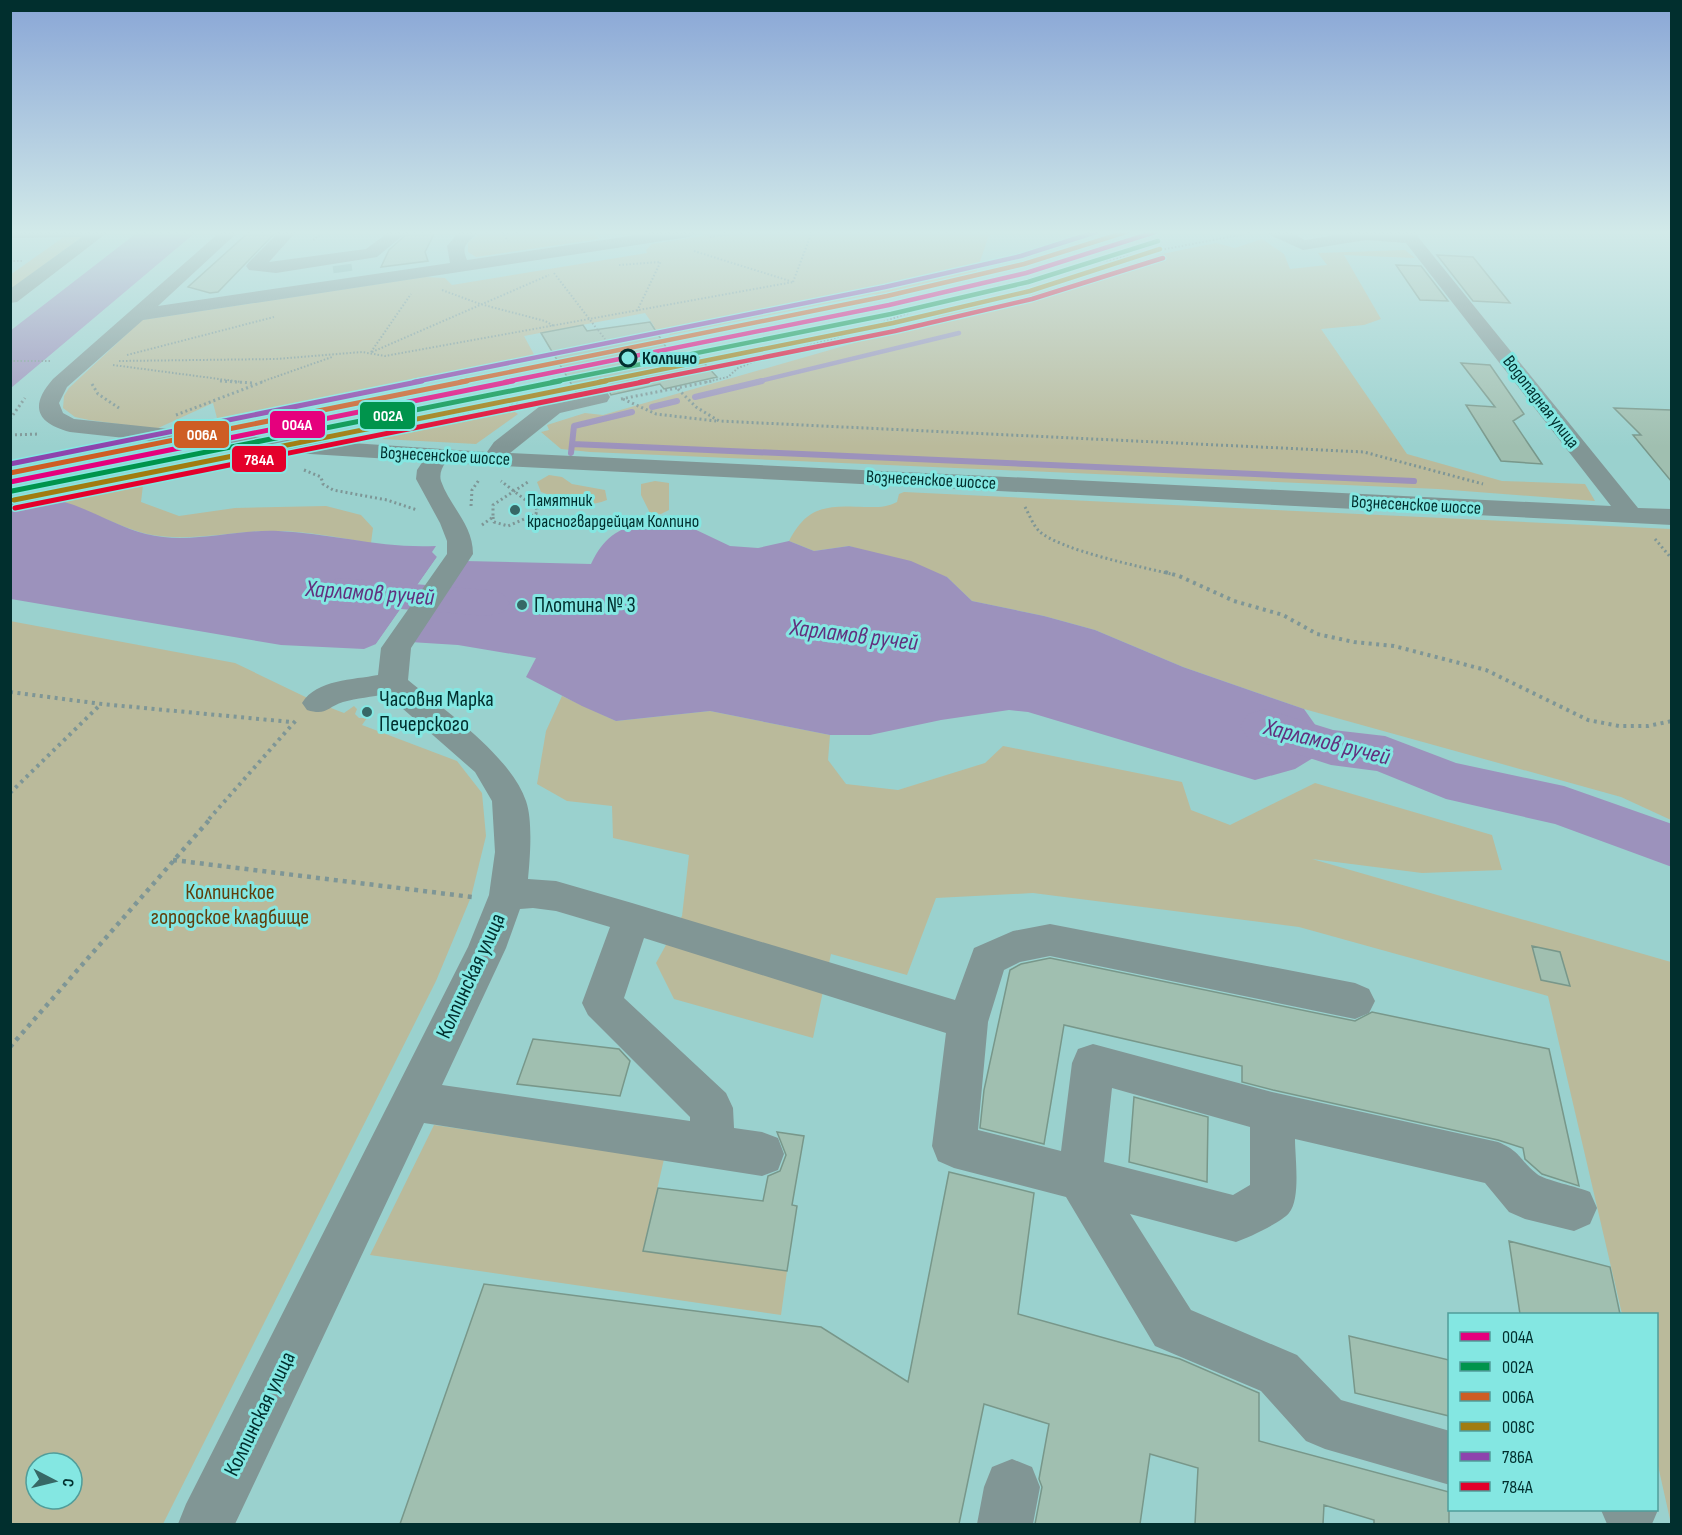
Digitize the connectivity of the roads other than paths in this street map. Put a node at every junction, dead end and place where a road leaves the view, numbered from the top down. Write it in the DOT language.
graph roads {
  1 [pos="149,304"];
  2 [pos="188,304"];
  3 [pos="1463,304"];
  4 [pos="136,315"];
  5 [pos="598,398"];
  6 [pos="438,456"];
  7 [pos="488,466"];
  8 [pos="1631,515"];
  9 [pos="1671,517"];
  10 [pos="392,684"];
  11 [pos="318,703"];
  12 [pos="507,895"];
  13 [pos="632,918"];
  14 [pos="1355,1002"];
  15 [pos="968,1022"];
  16 [pos="411,1101"];
  17 [pos="1272,1113"];
  18 [pos="712,1147"];
  19 [pos="762,1154"];
  20 [pos="1080,1178"];
  21 [pos="1574,1208"];
  22 [pos="1448,1458"];
  23 [pos="206,1524"];
  1 -- 4 [label="street"];
  2 -- 4 [label="street"];
  3 -- 8 [label="street, Водопадная улица"];
  4 -- 6 [label="street, Вознесенское шоссе"];
  5 -- 7 [label="street"];
  6 -- 7 [label="street, Вознесенское шоссе"];
  6 -- 10 [label="street"];
  7 -- 8 [label="street, Вознесенское шоссе"];
  8 -- 9 [label="street, Вознесенское шоссе"];
  10 -- 11 [label="street"];
  10 -- 12 [label="street, Колпинская улица"];
  12 -- 13 [label="street"];
  12 -- 16 [label="street, Колпинская улица"];
  13 -- 15 [label="street"];
  13 -- 18 [label="street"];
  14 -- 15 [label="street"];
  15 -- 20 [label="street"];
  16 -- 18 [label="street"];
  16 -- 23 [label="street, Колпинская улица"];
  17 -- 20 [label="street"];
  17 -- 20 [label="street"];
  17 -- 21 [label="street"];
  18 -- 19 [label="street"];
  20 -- 22 [label="street"];
}
